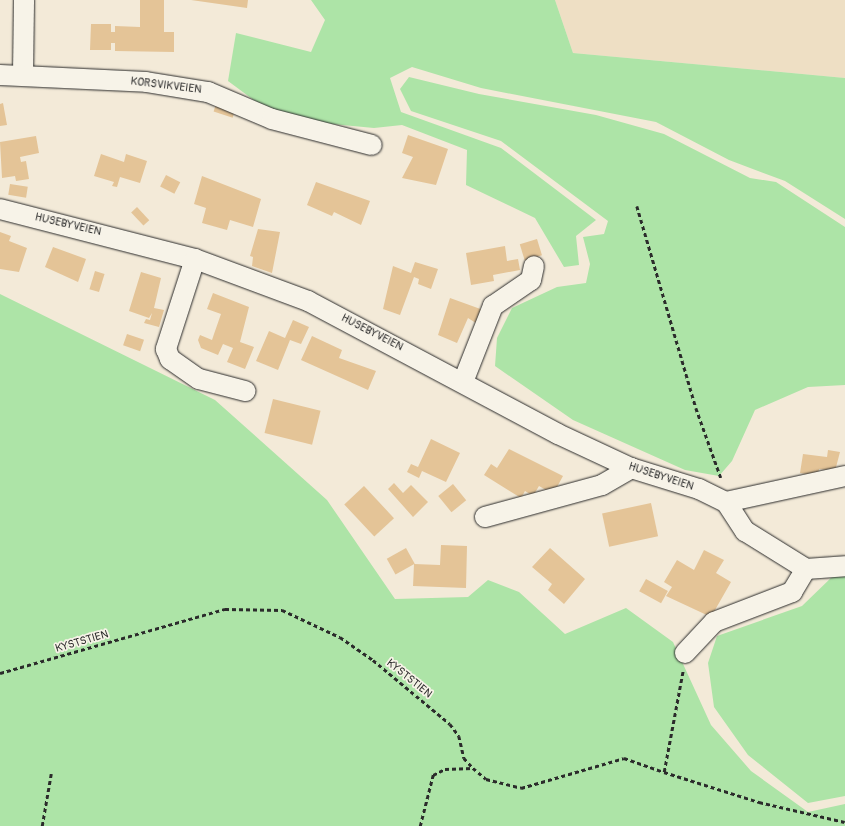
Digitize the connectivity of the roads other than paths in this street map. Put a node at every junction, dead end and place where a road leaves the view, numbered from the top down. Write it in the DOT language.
graph roads {
  1 [pos="24,0"];
  2 [pos="0,74"];
  3 [pos="23,74"];
  4 [pos="372,145"];
  5 [pos="0,209"];
  6 [pos="194,259"];
  7 [pos="534,266"];
  8 [pos="463,382"];
  9 [pos="245,391"];
  10 [pos="631,468"];
  11 [pos="845,476"];
  12 [pos="726,502"];
  13 [pos="485,517"];
  14 [pos="845,566"];
  15 [pos="806,569"];
  16 [pos="685,654"];
  1 -- 3 [label="street"];
  2 -- 3 [label="street, KORSVIKVEIEN"];
  3 -- 4 [label="street, KORSVIKVEIEN"];
  5 -- 6 [label="street, HUSEBYVEIEN"];
  6 -- 8 [label="street, HUSEBYVEIEN"];
  6 -- 9 [label="street"];
  7 -- 8 [label="street"];
  8 -- 10 [label="street, HUSEBYVEIEN"];
  10 -- 12 [label="street, HUSEBYVEIEN"];
  10 -- 13 [label="street"];
  11 -- 12 [label="street"];
  12 -- 15 [label="street"];
  14 -- 15 [label="street"];
  15 -- 16 [label="street"];
}
